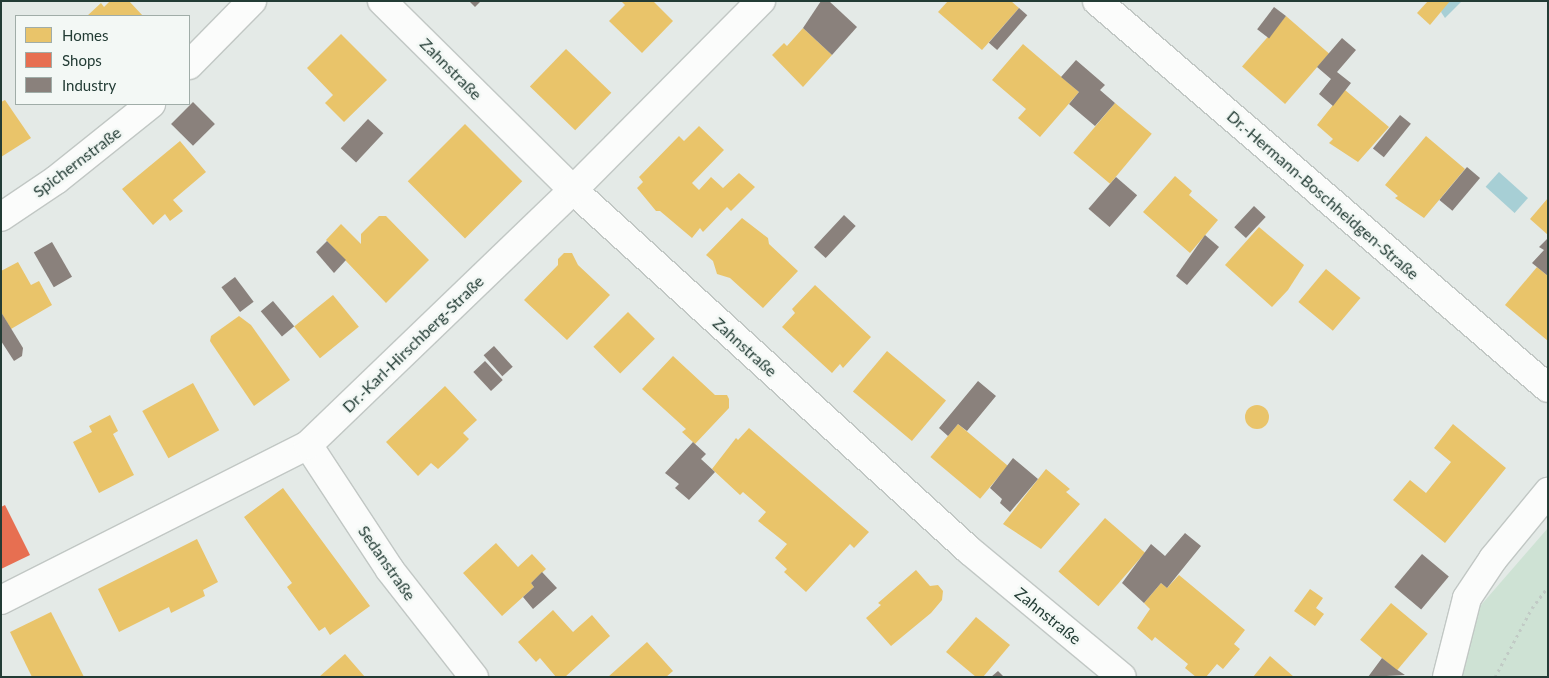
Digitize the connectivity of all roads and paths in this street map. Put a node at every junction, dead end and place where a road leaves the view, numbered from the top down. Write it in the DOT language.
graph roads {
  1 [pos="252,1"];
  2 [pos="382,1"];
  3 [pos="761,1"];
  4 [pos="1098,1"];
  5 [pos="190,64"];
  6 [pos="150,105"];
  7 [pos="574,190"];
  8 [pos="1,217"];
  9 [pos="1548,388"];
  10 [pos="308,444"];
  11 [pos="1548,492"];
  12 [pos="1547,588"];
  13 [pos="1,600"];
  14 [pos="474,677"];
  15 [pos="1122,677"];
  16 [pos="1447,677"];
  17 [pos="1495,677"];
  1 -- 5 [label="street"];
  2 -- 7 [label="street, Zahnstraße"];
  3 -- 7 [label="street, Dr.-Karl-Hirschberg-Straße"];
  4 -- 9 [label="street, Dr.-Hermann-Boschheidgen-Straße"];
  6 -- 8 [label="street, Spichernstraße"];
  7 -- 10 [label="street, Dr.-Karl-Hirschberg-Straße"];
  7 -- 15 [label="street, Zahnstraße"];
  10 -- 13 [label="street, Dr.-Karl-Hirschberg-Straße"];
  10 -- 14 [label="street, Sedanstraße"];
  11 -- 16 [label="street"];
  12 -- 17 [label="path"];
}
